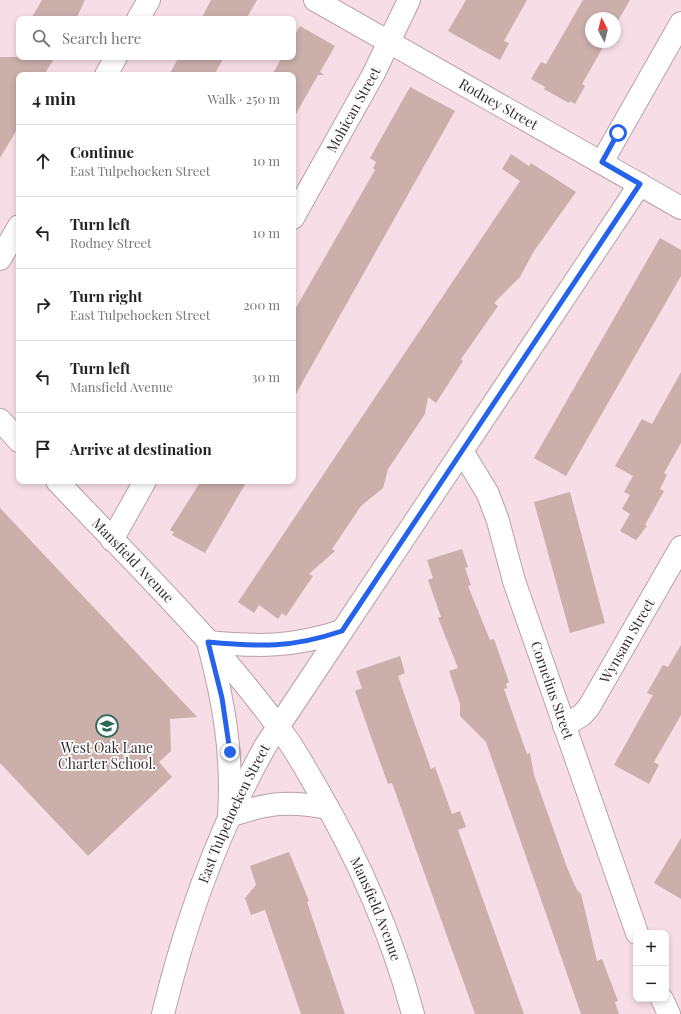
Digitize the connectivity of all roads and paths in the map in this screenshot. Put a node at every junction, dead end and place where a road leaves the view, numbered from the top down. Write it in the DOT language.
graph roads {
  1 [pos="149,0"];
  2 [pos="315,0"];
  3 [pos="409,0"];
  4 [pos="140,16"];
  5 [pos="681,23"];
  6 [pos="389,41"];
  7 [pos="114,60"];
  8 [pos="108,72"];
  9 [pos="602,162"];
  10 [pos="640,184"];
  11 [pos="681,208"];
  12 [pos="296,213"];
  13 [pos="16,231"];
  14 [pos="0,259"];
  15 [pos="0,420"];
  16 [pos="16,438"];
  17 [pos="462,451"];
  18 [pos="60,484"];
  19 [pos="143,484"];
  20 [pos="112,540"];
  21 [pos="681,547"];
  22 [pos="342,631"];
  23 [pos="208,642"];
  24 [pos="564,726"];
  25 [pos="277,727"];
  26 [pos="328,808"];
  27 [pos="229,816"];
  28 [pos="636,930"];
  29 [pos="663,1002"];
  30 [pos="681,1007"];
  31 [pos="163,1014"];
  32 [pos="413,1014"];
  33 [pos="669,1014"];
  34 [pos="674,1014"];
  1 -- 4 [label="street"];
  2 -- 6 [label="street, Rodney Street"];
  3 -- 6 [label="street, Mohican Street"];
  5 -- 9 [label="street"];
  6 -- 9 [label="street, Rodney Street"];
  6 -- 12 [label="street, Mohican Street"];
  7 -- 8 [label="street"];
  9 -- 10 [label="street, Rodney Street"];
  10 -- 11 [label="street, Rodney Street"];
  10 -- 17 [label="street, East Tulpehocken Street"];
  13 -- 14 [label="street"];
  15 -- 16 [label="street"];
  17 -- 22 [label="street, East Tulpehocken Street"];
  17 -- 24 [label="street, Cornelius Street"];
  18 -- 20 [label="street, Mansfield Avenue"];
  19 -- 20 [label="street"];
  20 -- 23 [label="street, Mansfield Avenue"];
  21 -- 24 [label="street, Wynsam Street"];
  22 -- 23 [label="street"];
  22 -- 25 [label="street, East Tulpehocken Street"];
  23 -- 25 [label="street, Mansfield Avenue"];
  23 -- 27 [label="street, Mansfield Avenue"];
  24 -- 28 [label="street, Cornelius Street"];
  25 -- 26 [label="street, Mansfield Avenue"];
  25 -- 27 [label="street, East Tulpehocken Street"];
  26 -- 27 [label="street"];
  26 -- 32 [label="street, Mansfield Avenue"];
  27 -- 31 [label="street, East Tulpehocken Street"];
  29 -- 33 [label="street"];
  30 -- 34 [label="street"];
}
